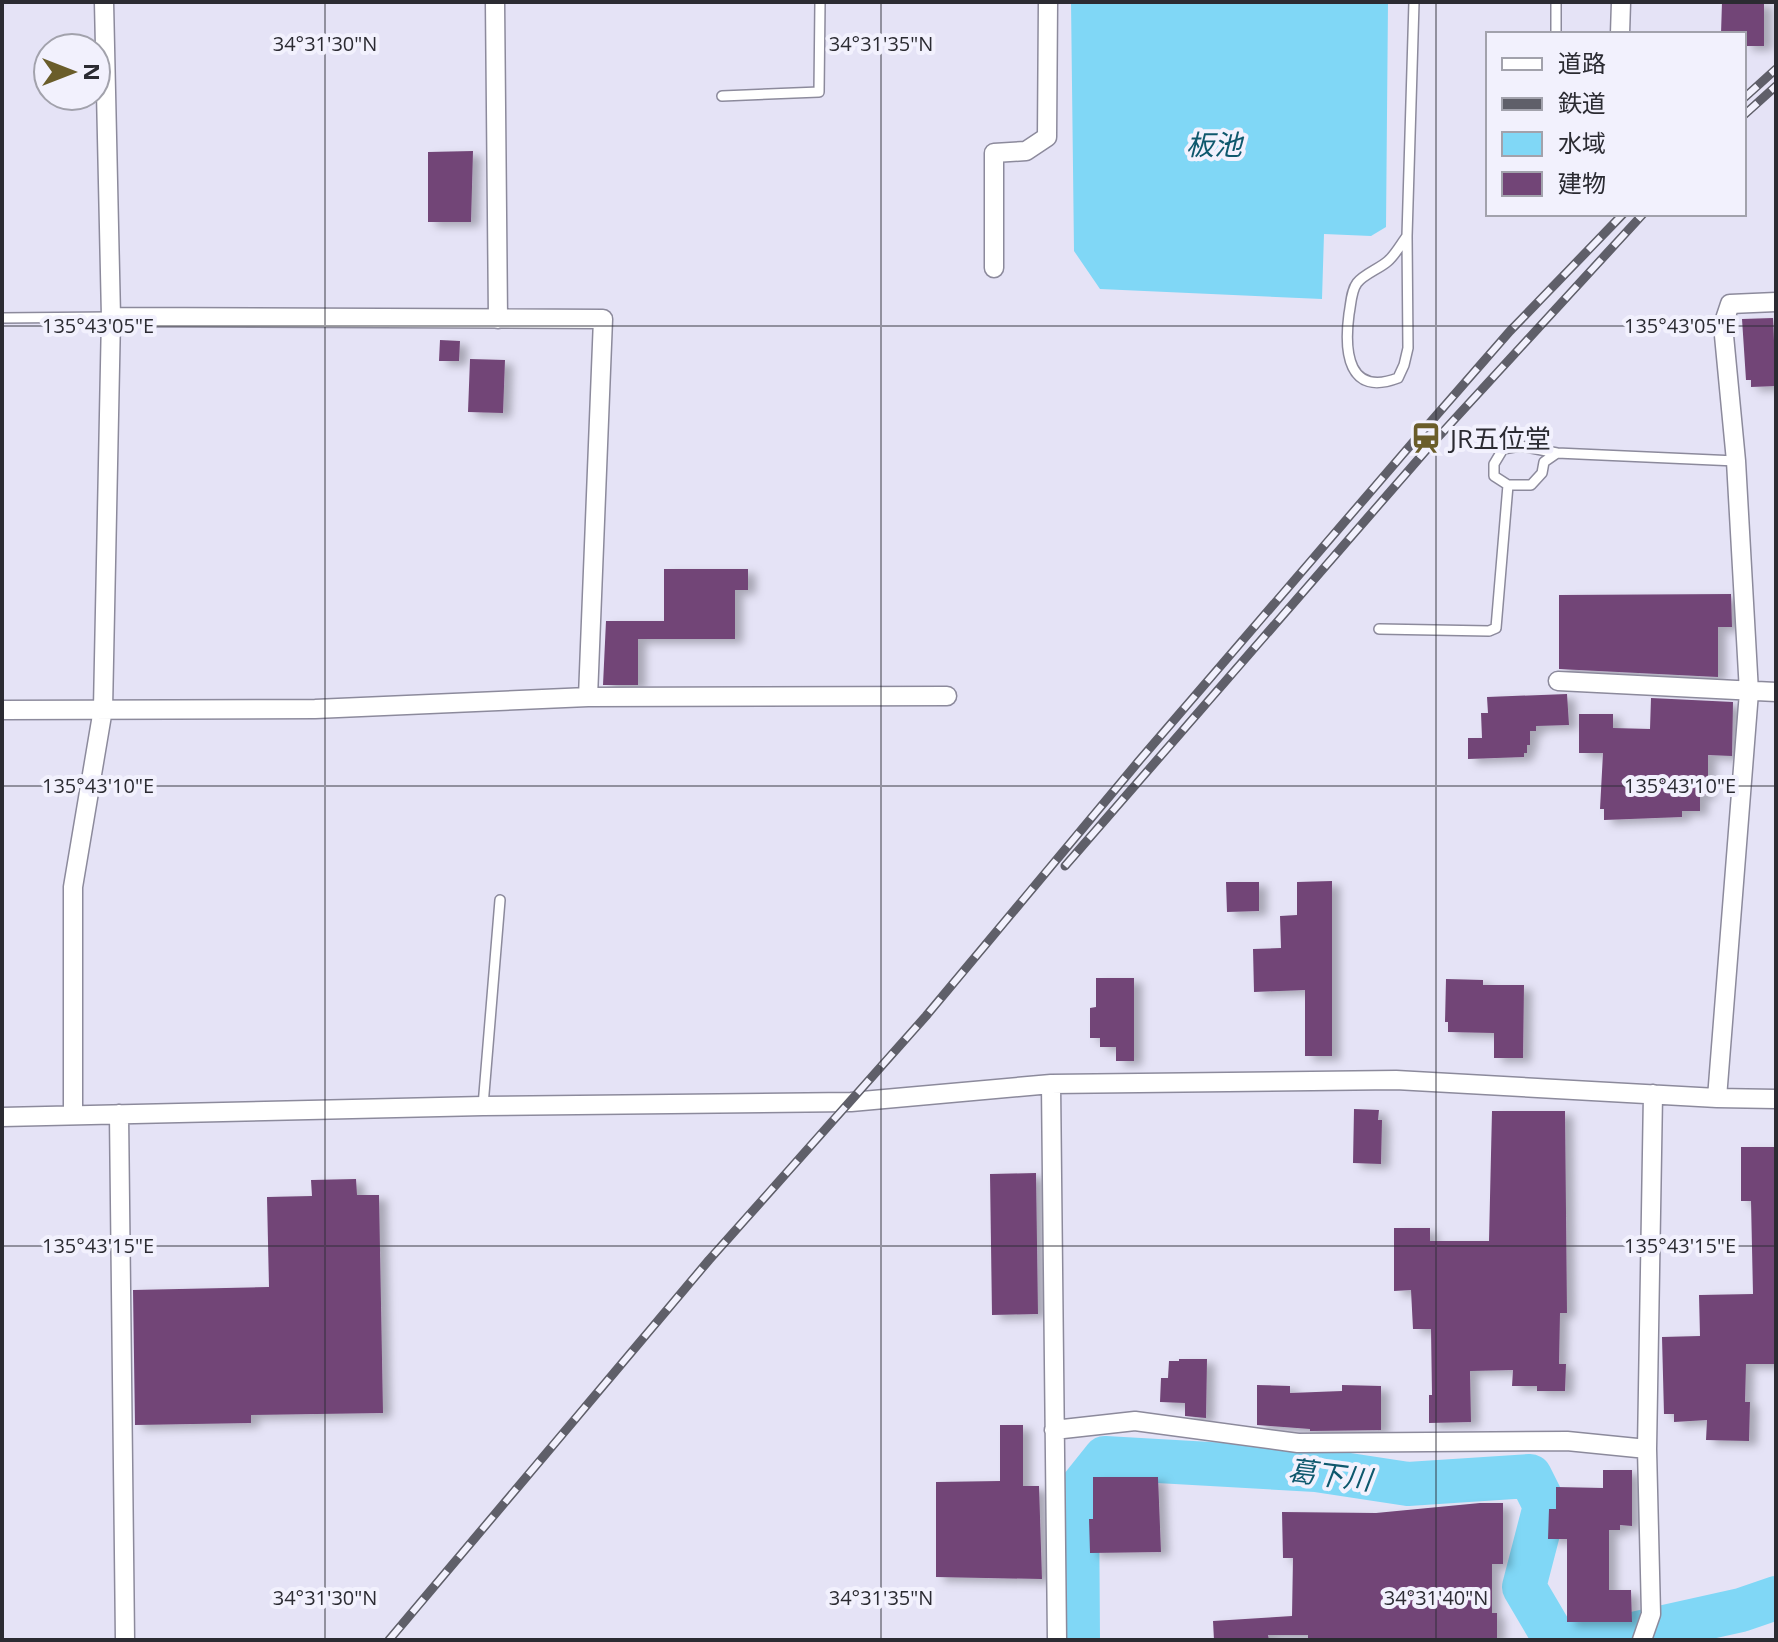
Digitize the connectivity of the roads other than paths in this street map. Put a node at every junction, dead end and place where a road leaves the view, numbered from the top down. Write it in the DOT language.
graph roads {
  1 [pos="104,2"];
  2 [pos="495,2"];
  3 [pos="820,2"];
  4 [pos="1048,2"];
  5 [pos="1414,2"];
  6 [pos="1556,2"];
  7 [pos="1621,2"];
  8 [pos="1556,32"];
  9 [pos="1620,32"];
  10 [pos="722,96"];
  11 [pos="1407,236"];
  12 [pos="994,268"];
  13 [pos="1776,302"];
  14 [pos="111,317"];
  15 [pos="2,318"];
  16 [pos="498,319"];
  17 [pos="1557,453"];
  18 [pos="1736,461"];
  19 [pos="1508,485"];
  20 [pos="1379,629"];
  21 [pos="1558,681"];
  22 [pos="1749,692"];
  23 [pos="1776,692"];
  24 [pos="947,696"];
  25 [pos="588,697"];
  26 [pos="103,709"];
  27 [pos="2,710"];
  28 [pos="500,900"];
  29 [pos="1051,1084"];
  30 [pos="1653,1094"];
  31 [pos="1717,1098"];
  32 [pos="1776,1099"];
  33 [pos="483,1106"];
  34 [pos="119,1114"];
  35 [pos="73,1115"];
  36 [pos="2,1117"];
  37 [pos="1054,1430"];
  38 [pos="1647,1449"];
  39 [pos="125,1640"];
  40 [pos="1057,1640"];
  41 [pos="1642,1640"];
  1 -- 14 [label="street"];
  2 -- 16 [label="street"];
  3 -- 10 [label="lane"];
  4 -- 12 [label="street"];
  5 -- 11 [label="lane"];
  6 -- 8 [label="lane"];
  7 -- 9 [label="street"];
  11 -- 11 [label="lane"];
  13 -- 18 [label="street"];
  14 -- 15 [label="lane"];
  14 -- 16 [label="street"];
  14 -- 26 [label="street"];
  16 -- 25 [label="street"];
  17 -- 18 [label="lane"];
  17 -- 19 [label="lane"];
  17 -- 19 [label="lane"];
  18 -- 22 [label="street"];
  19 -- 20 [label="lane"];
  21 -- 22 [label="street"];
  22 -- 23 [label="street"];
  22 -- 31 [label="street"];
  24 -- 25 [label="street"];
  25 -- 26 [label="street"];
  26 -- 27 [label="street"];
  26 -- 35 [label="street"];
  28 -- 33 [label="lane"];
  29 -- 30 [label="street"];
  29 -- 33 [label="street"];
  29 -- 37 [label="street"];
  30 -- 31 [label="street"];
  30 -- 38 [label="street"];
  31 -- 32 [label="street"];
  33 -- 34 [label="street"];
  34 -- 35 [label="street"];
  34 -- 39 [label="street"];
  35 -- 36 [label="street"];
  37 -- 38 [label="street"];
  37 -- 40 [label="street"];
  38 -- 41 [label="street"];
}
